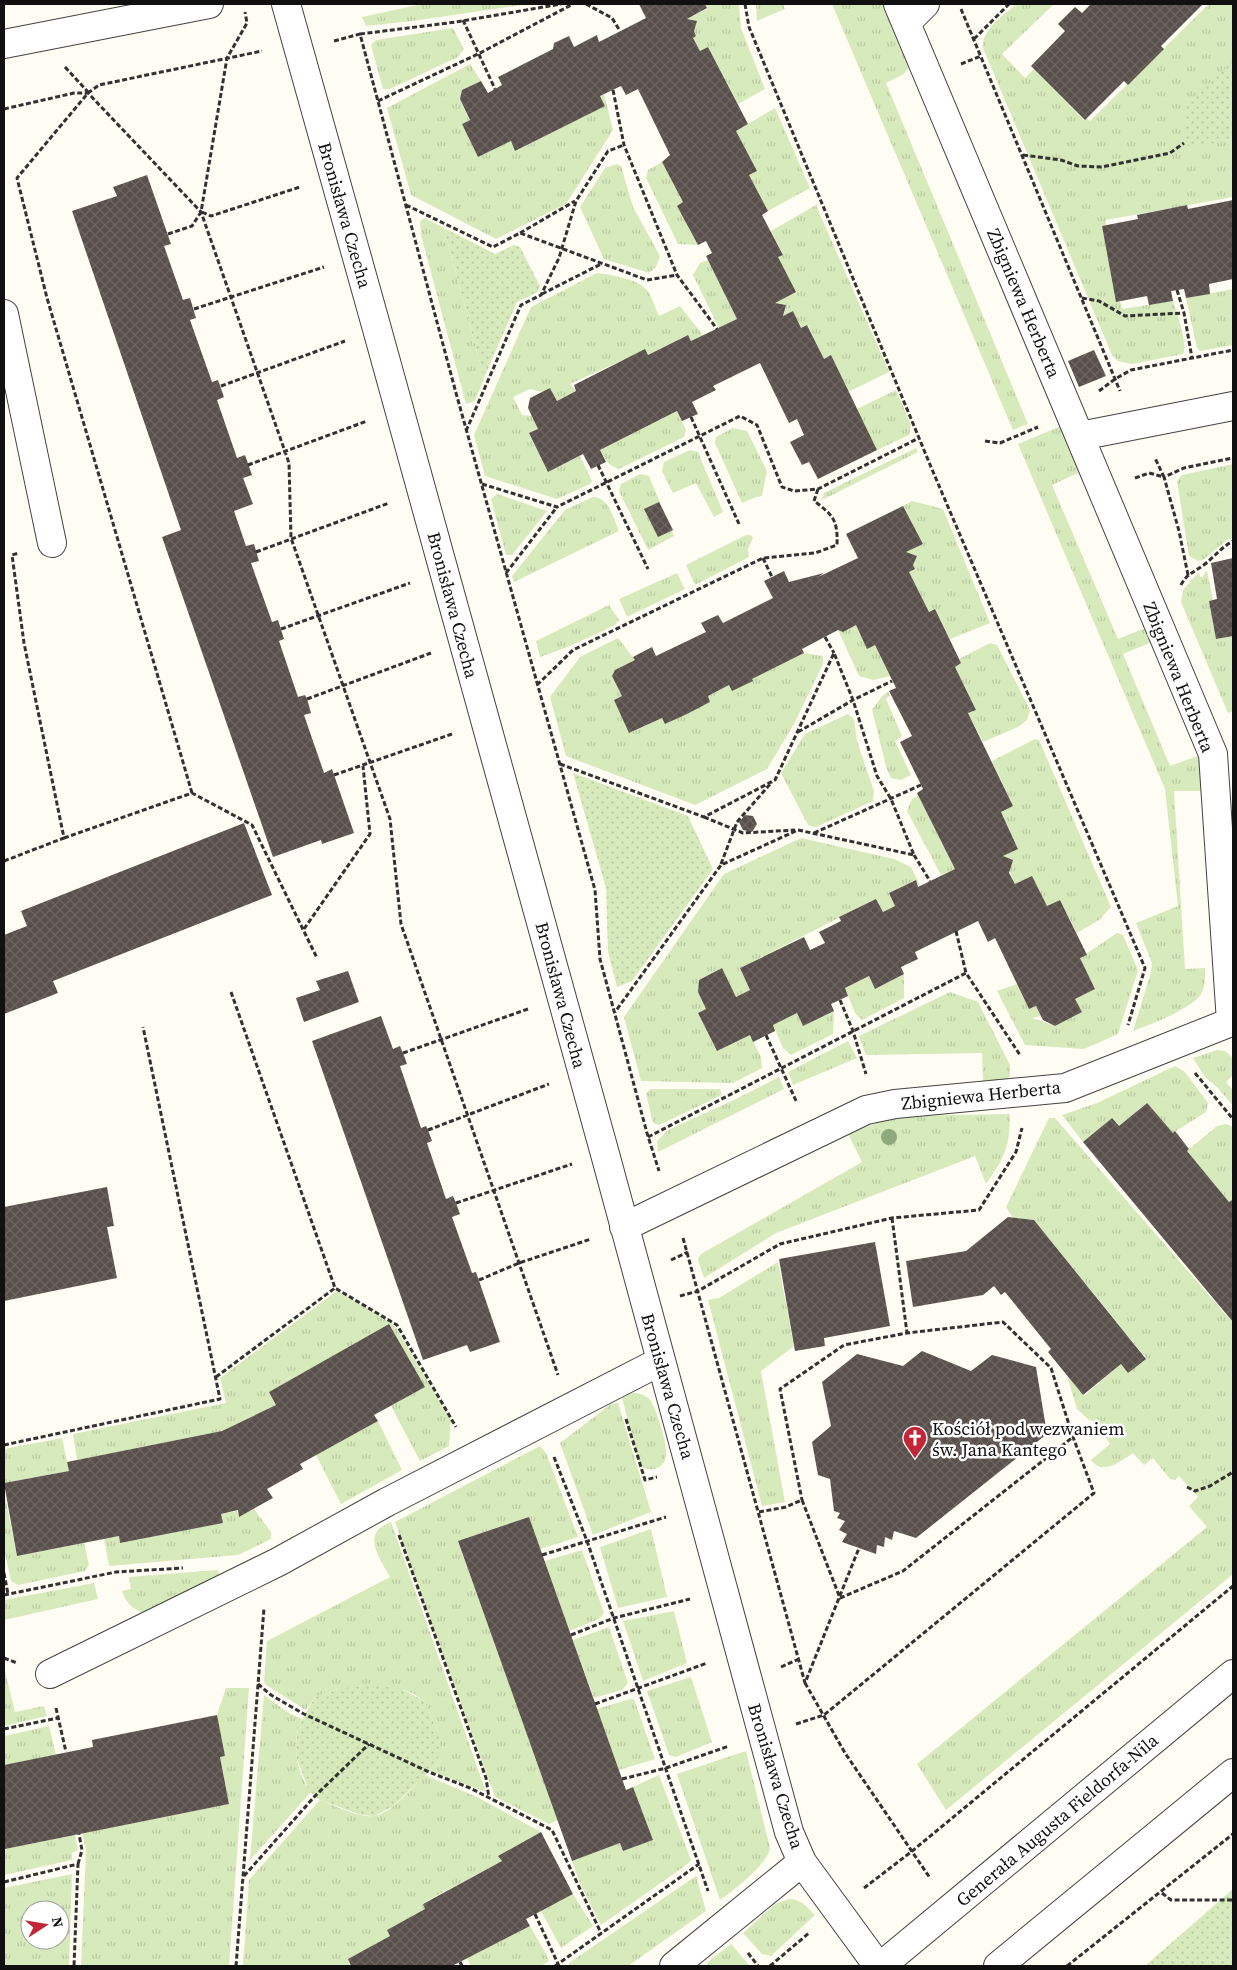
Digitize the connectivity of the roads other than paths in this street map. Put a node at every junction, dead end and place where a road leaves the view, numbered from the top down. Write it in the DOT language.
graph roads {
  1 [pos="208,4"];
  2 [pos="286,4"];
  3 [pos="925,4"];
  4 [pos="902,13"];
  5 [pos="4,44"];
  6 [pos="4,314"];
  7 [pos="1233,406"];
  8 [pos="1080,436"];
  9 [pos="52,543"];
  10 [pos="624,1227"];
  11 [pos="661,1361"];
  12 [pos="50,1674"];
  13 [pos="1233,1674"];
  14 [pos="1233,1773"];
  15 [pos="802,1862"];
  16 [pos="674,1966"];
  17 [pos="880,1966"];
  18 [pos="998,1966"];
  1 -- 5 [label="street"];
  2 -- 10 [label="street, Bronisława Czecha"];
  3 -- 4 [label="street"];
  4 -- 8 [label="street, Zbigniewa Herberta"];
  6 -- 9 [label="street"];
  7 -- 8 [label="street"];
  8 -- 10 [label="street, Zbigniewa Herberta"];
  10 -- 11 [label="street, Bronisława Czecha"];
  11 -- 12 [label="street"];
  11 -- 15 [label="street, Bronisława Czecha"];
  13 -- 17 [label="street, Generała Augusta Fieldorfa-Nila"];
  14 -- 18 [label="street"];
  15 -- 16 [label="street"];
  15 -- 17 [label="street, Bronisława Czecha"];
}
